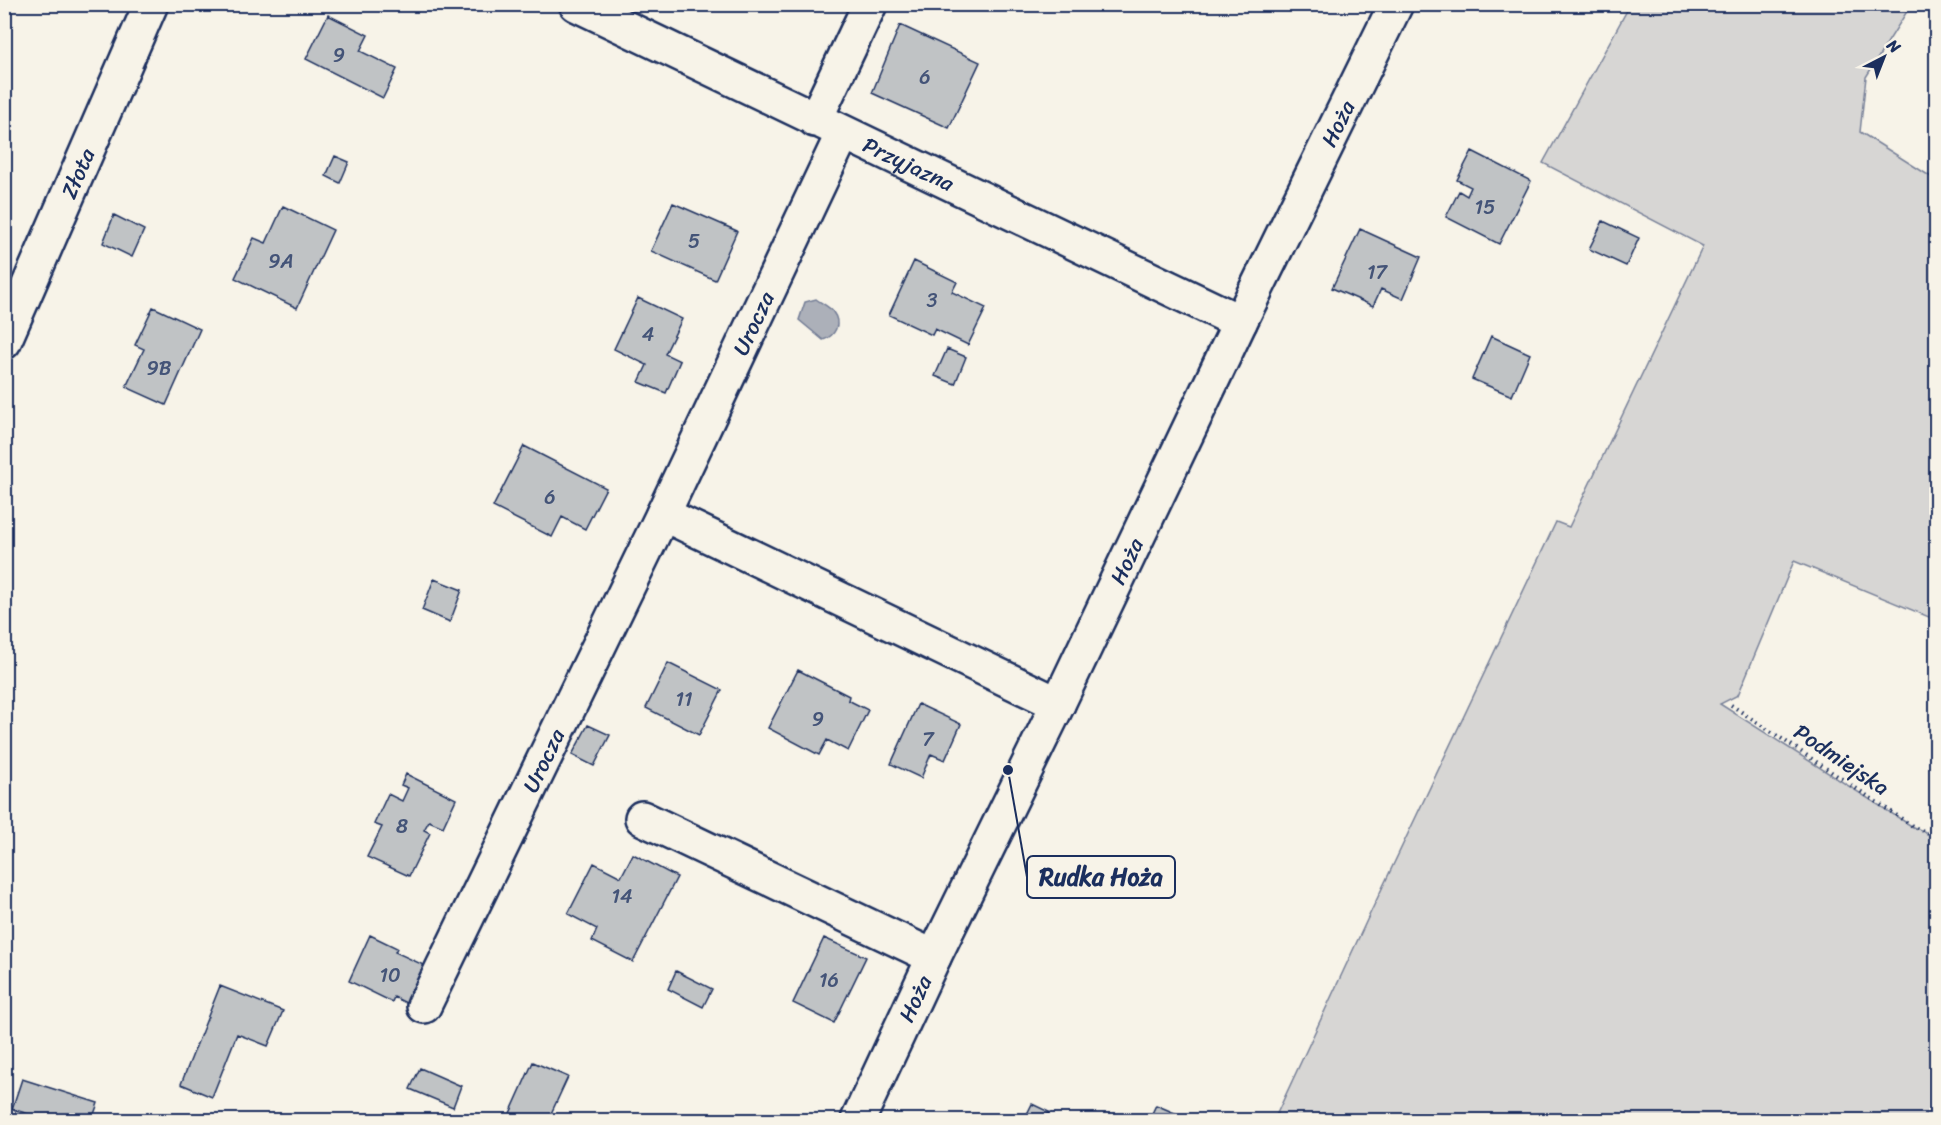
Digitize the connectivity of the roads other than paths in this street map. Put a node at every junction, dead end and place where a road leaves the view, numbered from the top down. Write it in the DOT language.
graph roads {
  1 [pos="151,4"];
  2 [pos="576,4"];
  3 [pos="870,4"];
  4 [pos="1396,4"];
  5 [pos="829,126"];
  6 [pos="1240,322"];
  7 [pos="4,342"];
  8 [pos="663,514"];
  9 [pos="1058,704"];
  10 [pos="642,818"];
  11 [pos="934,957"];
  12 [pos="424,1006"];
  13 [pos="858,1120"];
  1 -- 7 [label="street, Złota"];
  2 -- 5 [label="street, Przyjazna"];
  3 -- 5 [label="street, Urocza"];
  4 -- 6 [label="street, Hoża"];
  5 -- 6 [label="street, Przyjazna"];
  5 -- 8 [label="street, Urocza"];
  6 -- 9 [label="street, Hoża"];
  8 -- 9 [label="street"];
  8 -- 12 [label="street, Urocza"];
  9 -- 11 [label="street, Hoża"];
  10 -- 11 [label="street"];
  11 -- 13 [label="street, Hoża"];
}
